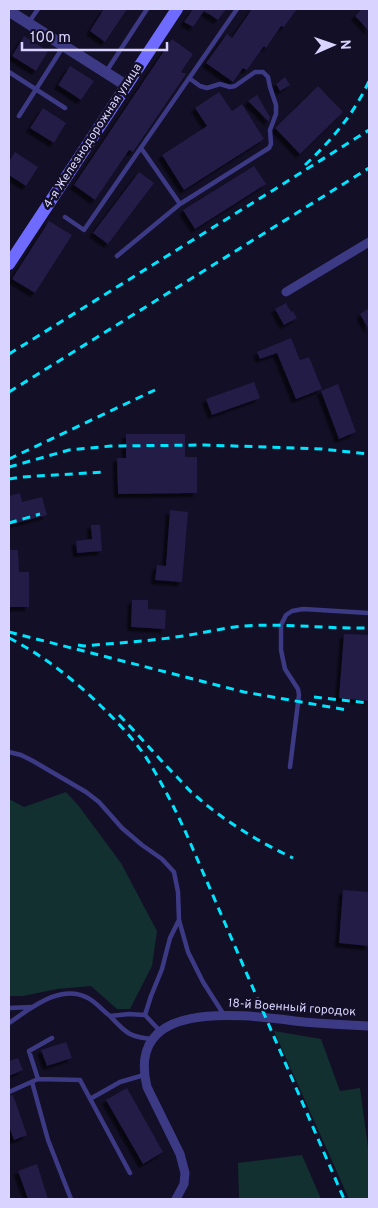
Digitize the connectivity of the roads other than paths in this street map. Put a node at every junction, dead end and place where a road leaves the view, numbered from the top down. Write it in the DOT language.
graph roads {
  1 [pos="38,9"];
  2 [pos="146,9"];
  3 [pos="177,9"];
  4 [pos="237,9"];
  5 [pos="9,11"];
  6 [pos="28,24"];
  7 [pos="64,46"];
  8 [pos="9,72"];
  9 [pos="106,72"];
  10 [pos="189,78"];
  11 [pos="127,86"];
  12 [pos="36,89"];
  13 [pos="65,108"];
  14 [pos="20,116"];
  15 [pos="141,148"];
  16 [pos="180,204"];
  17 [pos="65,217"];
  18 [pos="369,242"];
  19 [pos="117,256"];
  20 [pos="9,264"];
  21 [pos="286,292"];
  22 [pos="369,613"];
  23 [pos="9,752"];
  24 [pos="290,767"];
  25 [pos="179,920"];
  26 [pos="33,1007"];
  27 [pos="9,1008"];
  28 [pos="145,1015"];
  29 [pos="224,1015"];
  30 [pos="110,1016"];
  31 [pos="9,1023"];
  32 [pos="369,1026"];
  33 [pos="160,1031"];
  34 [pos="52,1038"];
  35 [pos="153,1039"];
  36 [pos="144,1075"];
  37 [pos="38,1079"];
  38 [pos="32,1082"];
  39 [pos="9,1092"];
  40 [pos="90,1099"];
  41 [pos="130,1174"];
  42 [pos="180,1197"];
  43 [pos="70,1199"];
  1 -- 6 [label="lane"];
  2 -- 9 [label="lane"];
  3 -- 11 [label="main road, 4-я Железнодорожная улица"];
  4 -- 10 [label="lane"];
  5 -- 6 [label="street"];
  6 -- 7 [label="street"];
  7 -- 9 [label="street"];
  7 -- 12 [label="lane"];
  8 -- 12 [label="lane"];
  9 -- 11 [label="street"];
  10 -- 15 [label="lane"];
  10 -- 16 [label="lane"];
  11 -- 20 [label="main road, 4-я Железнодорожная улица"];
  12 -- 13 [label="lane"];
  12 -- 14 [label="lane"];
  15 -- 16 [label="lane"];
  15 -- 17 [label="lane"];
  16 -- 19 [label="lane"];
  18 -- 21 [label="street"];
  22 -- 24 [label="lane"];
  23 -- 25 [label="lane"];
  25 -- 28 [label="lane"];
  25 -- 29 [label="lane"];
  26 -- 27 [label="lane"];
  26 -- 30 [label="lane"];
  26 -- 31 [label="lane"];
  28 -- 30 [label="lane"];
  28 -- 33 [label="lane"];
  29 -- 32 [label="street, 18-й Военный городок"];
  29 -- 33 [label="street, 18-й Военный городок"];
  30 -- 35 [label="lane"];
  33 -- 35 [label="street, 18-й Военный городок"];
  34 -- 37 [label="lane"];
  35 -- 36 [label="street, 18-й Военный городок"];
  36 -- 40 [label="lane"];
  36 -- 42 [label="street, 18-й Военный городок"];
  37 -- 38 [label="lane"];
  37 -- 40 [label="lane"];
  38 -- 39 [label="lane"];
  38 -- 43 [label="lane"];
  40 -- 41 [label="lane"];
}
